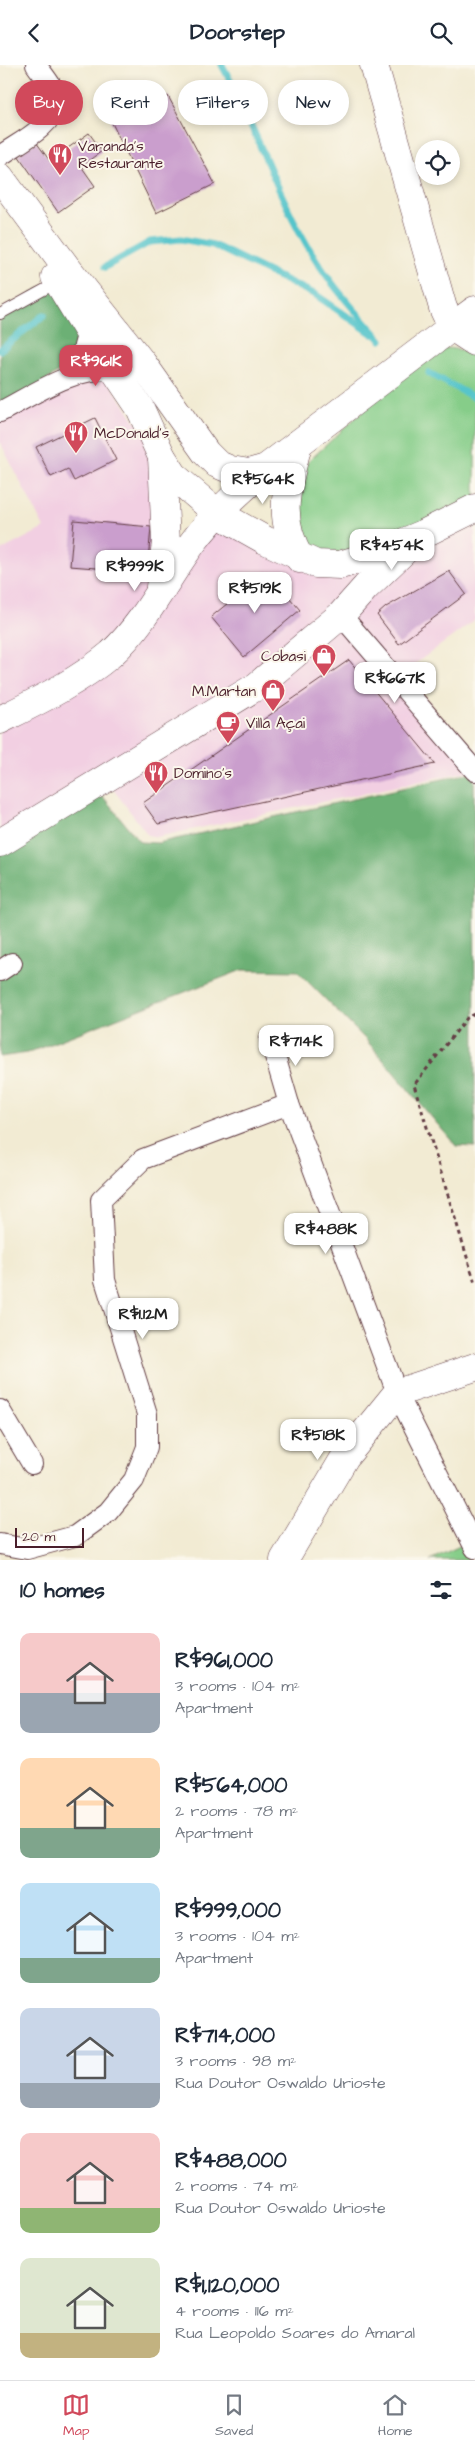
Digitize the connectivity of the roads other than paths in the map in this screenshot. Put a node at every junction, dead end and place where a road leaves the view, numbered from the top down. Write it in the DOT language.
graph roads {
  1 [pos="36,65"];
  2 [pos="374,65"];
  3 [pos="0,156"];
  4 [pos="0,177"];
  5 [pos="0,207"];
  6 [pos="429,260"];
  7 [pos="58,281"];
  8 [pos="475,299"];
  9 [pos="475,310"];
  10 [pos="0,314"];
  11 [pos="452,327"];
  12 [pos="88,331"];
  13 [pos="475,341"];
  14 [pos="115,369"];
  15 [pos="72,374"];
  16 [pos="0,412"];
  17 [pos="162,457"];
  18 [pos="280,457"];
  19 [pos="475,508"];
  20 [pos="217,513"];
  21 [pos="423,534"];
  22 [pos="300,559"];
  23 [pos="158,596"];
  24 [pos="341,615"];
  25 [pos="0,720"];
  26 [pos="475,771"];
  27 [pos="0,843"];
  28 [pos="270,1039"];
  29 [pos="288,1104"];
  30 [pos="475,1367"];
  31 [pos="397,1393"];
  32 [pos="0,1410"];
  33 [pos="32,1464"];
  34 [pos="0,1544"];
  35 [pos="475,1548"];
  36 [pos="284,1560"];
  1 -- 3 [label="street"];
  2 -- 6 [label="main road"];
  4 -- 18 [label="main road"];
  5 -- 7 [label="main road"];
  6 -- 8 [label="main road"];
  6 -- 11 [label="main road"];
  7 -- 10 [label="lane"];
  7 -- 12 [label="main road"];
  9 -- 11 [label="main road"];
  11 -- 13 [label="main road"];
  11 -- 18 [label="main road"];
  12 -- 14 [label="main road"];
  12 -- 15 [label="street"];
  14 -- 15 [label="street"];
  14 -- 17 [label="main road"];
  15 -- 16 [label="street"];
  17 -- 20 [label="main road"];
  17 -- 23 [label="main road"];
  18 -- 20 [label="main road"];
  18 -- 22 [label="main road"];
  19 -- 21 [label="main road"];
  20 -- 22 [label="main road"];
  20 -- 23 [label="main road"];
  21 -- 22 [label="main road"];
  21 -- 24 [label="main road"];
  23 -- 25 [label="main road"];
  24 -- 26 [label="street"];
  24 -- 27 [label="main road"];
  28 -- 29 [label="street"];
  29 -- 31 [label="street"];
  29 -- 34 [label="street"];
  30 -- 31 [label="main road"];
  31 -- 35 [label="street"];
  31 -- 36 [label="main road"];
  32 -- 33 [label="street"];
}
